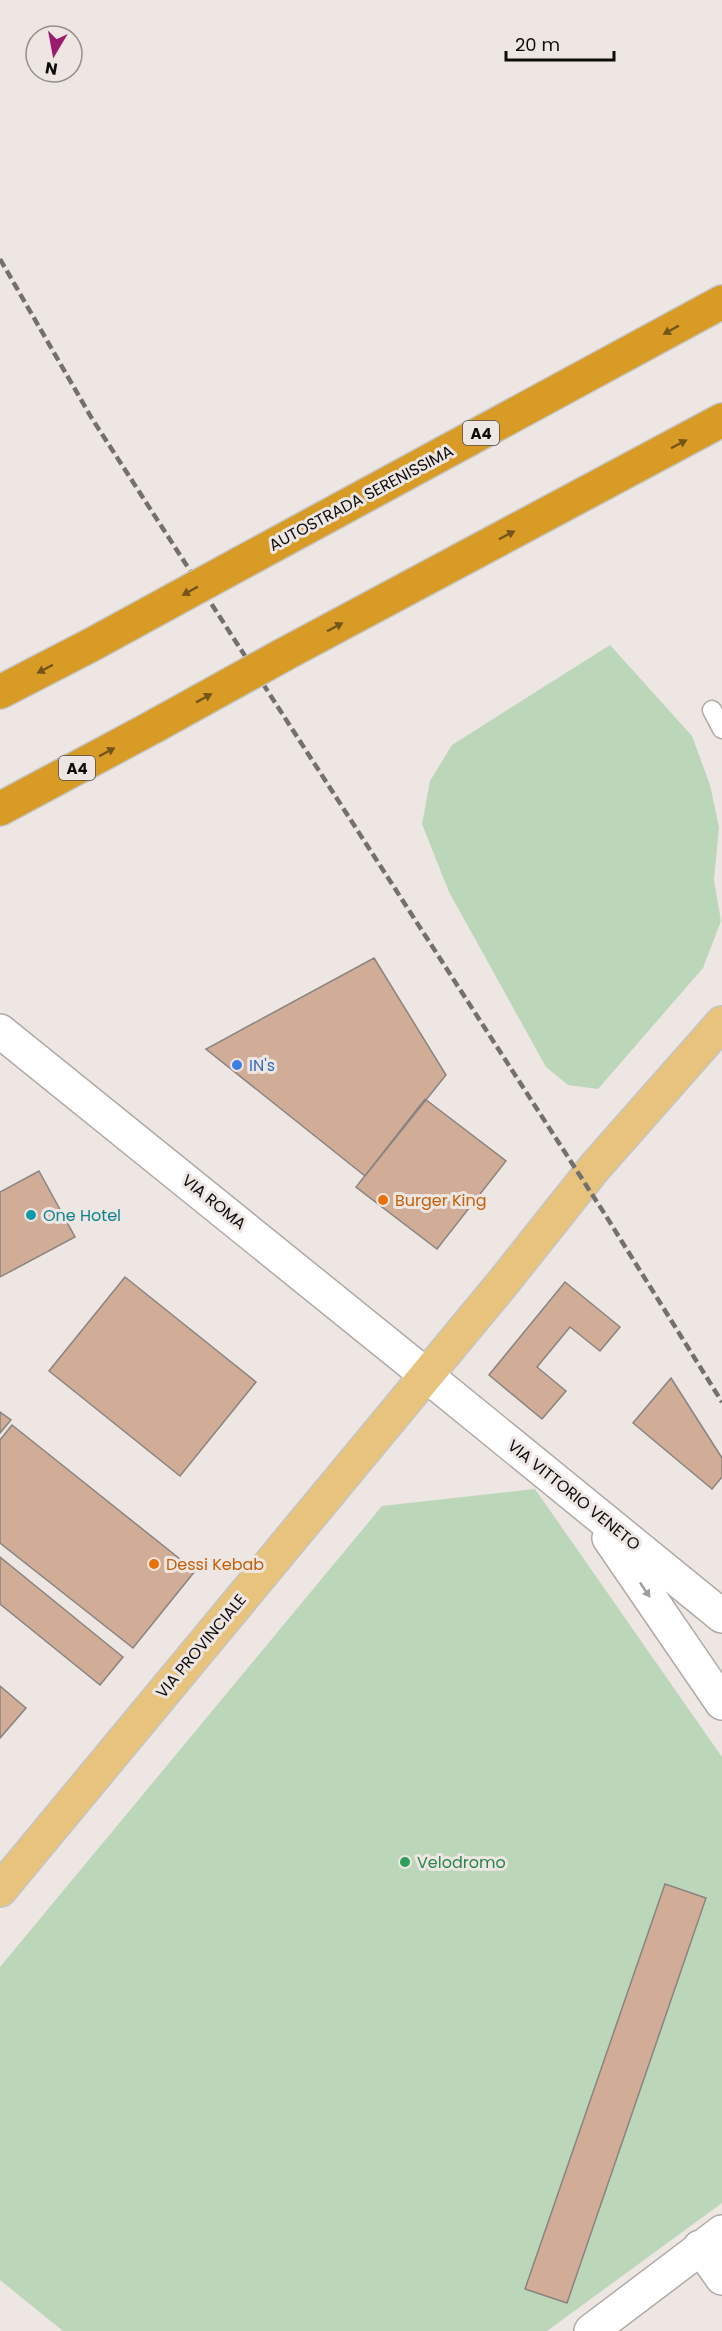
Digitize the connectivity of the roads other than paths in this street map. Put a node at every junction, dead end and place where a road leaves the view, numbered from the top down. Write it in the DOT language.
graph roads {
  1 [pos="722,302"];
  2 [pos="722,420"];
  3 [pos="0,692"];
  4 [pos="722,714"];
  5 [pos="722,729"];
  6 [pos="0,809"];
  7 [pos="722,1023"];
  8 [pos="0,1030"];
  9 [pos="426,1375"];
  10 [pos="588,1507"];
  11 [pos="722,1616"];
  12 [pos="722,1703"];
  13 [pos="0,1890"];
  14 [pos="711,2239"];
  15 [pos="722,2278"];
  16 [pos="591,2331"];
  1 -- 3 [label="highway, AUTOSTRADA SERENISSIMA / A4, one-way, bridge"];
  6 -- 2 [label="highway, A4, one-way, bridge"];
  4 -- 5 [label="lane"];
  7 -- 9 [label="main road, VIA PROVINCIALE"];
  8 -- 9 [label="street, VIA ROMA"];
  9 -- 10 [label="street, VIA VITTORIO VENETO"];
  9 -- 13 [label="main road, VIA PROVINCIALE"];
  10 -- 11 [label="street, VIA VITTORIO VENETO"];
  10 -- 12 [label="street, one-way"];
  14 -- 15 [label="street"];
  14 -- 16 [label="street"];
}
